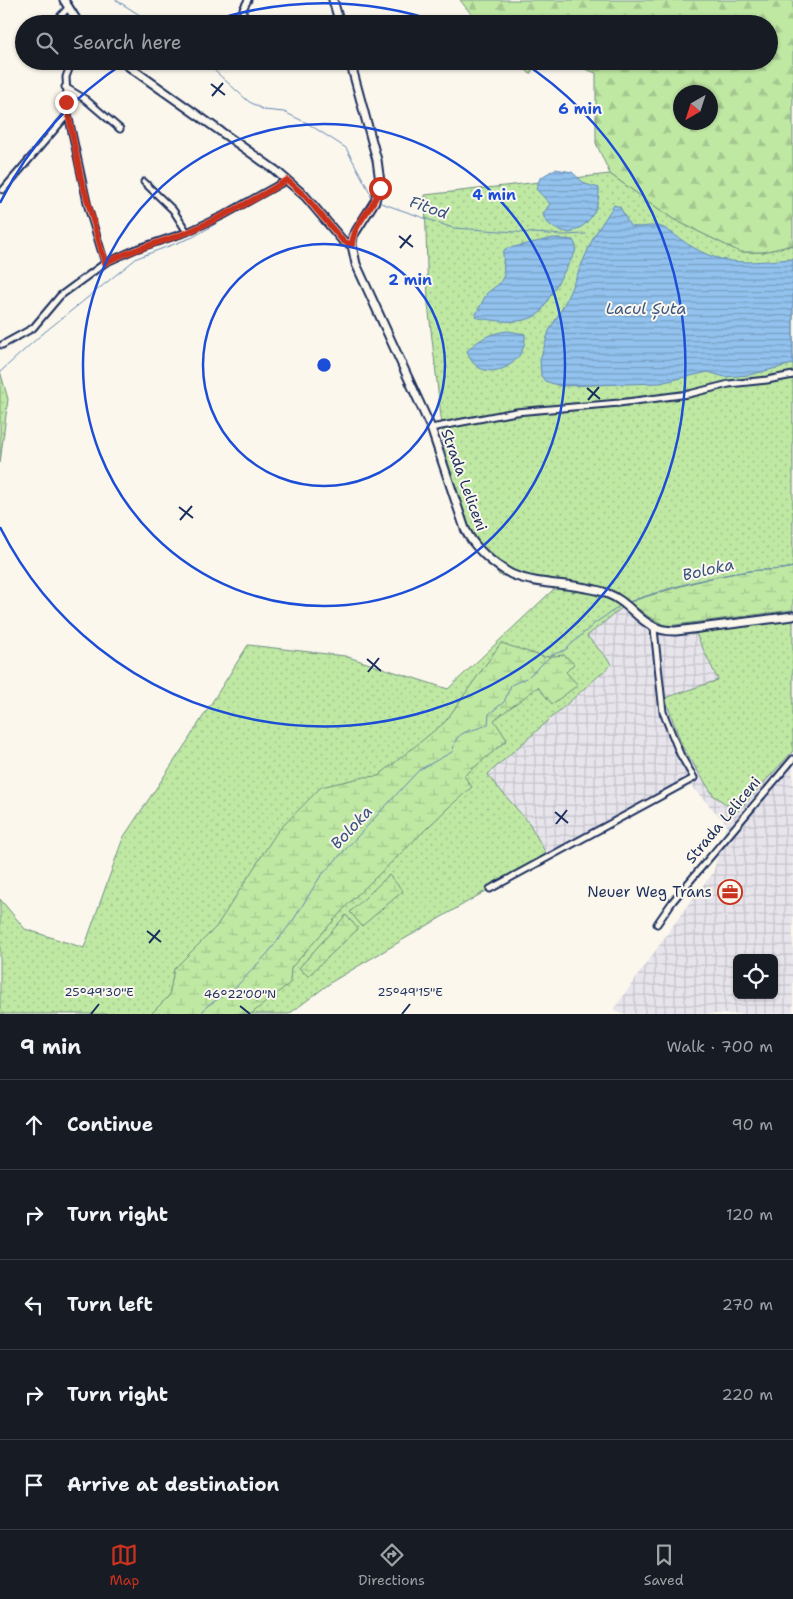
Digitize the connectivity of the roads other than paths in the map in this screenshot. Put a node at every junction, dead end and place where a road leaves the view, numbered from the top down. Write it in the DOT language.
graph roads {
  1 [pos="64,0"];
  2 [pos="248,0"];
  3 [pos="334,0"];
  4 [pos="68,8"];
  5 [pos="61,15"];
  6 [pos="73,15"];
  7 [pos="243,15"];
  8 [pos="338,15"];
  9 [pos="69,70"];
  10 [pos="133,70"];
  11 [pos="352,70"];
  12 [pos="65,87"];
  13 [pos="68,114"];
  14 [pos="120,129"];
  15 [pos="287,180"];
  16 [pos="144,182"];
  17 [pos="3,190"];
  18 [pos="187,232"];
  19 [pos="352,245"];
  20 [pos="105,263"];
  21 [pos="2,345"];
  22 [pos="793,375"];
  23 [pos="431,428"];
  24 [pos="793,616"];
  25 [pos="654,629"];
  26 [pos="793,759"];
  27 [pos="490,889"];
  28 [pos="657,924"];
  1 -- 4 [label="main road"];
  2 -- 7 [label="street"];
  3 -- 8 [label="main road"];
  4 -- 5 [label="street"];
  4 -- 6 [label="main road"];
  9 -- 12 [label="street"];
  10 -- 15 [label="main road"];
  11 -- 19 [label="main road"];
  12 -- 13 [label="street"];
  12 -- 14 [label="street"];
  13 -- 17 [label="street"];
  13 -- 20 [label="street"];
  15 -- 18 [label="street"];
  15 -- 19 [label="main road"];
  16 -- 18 [label="street"];
  18 -- 20 [label="street"];
  19 -- 23 [label="main road, Strada Leliceni"];
  20 -- 21 [label="street"];
  22 -- 23 [label="street"];
  23 -- 25 [label="main road, Strada Leliceni"];
  24 -- 25 [label="main road"];
  25 -- 27 [label="street"];
  26 -- 28 [label="street, Strada Leliceni"];
}
